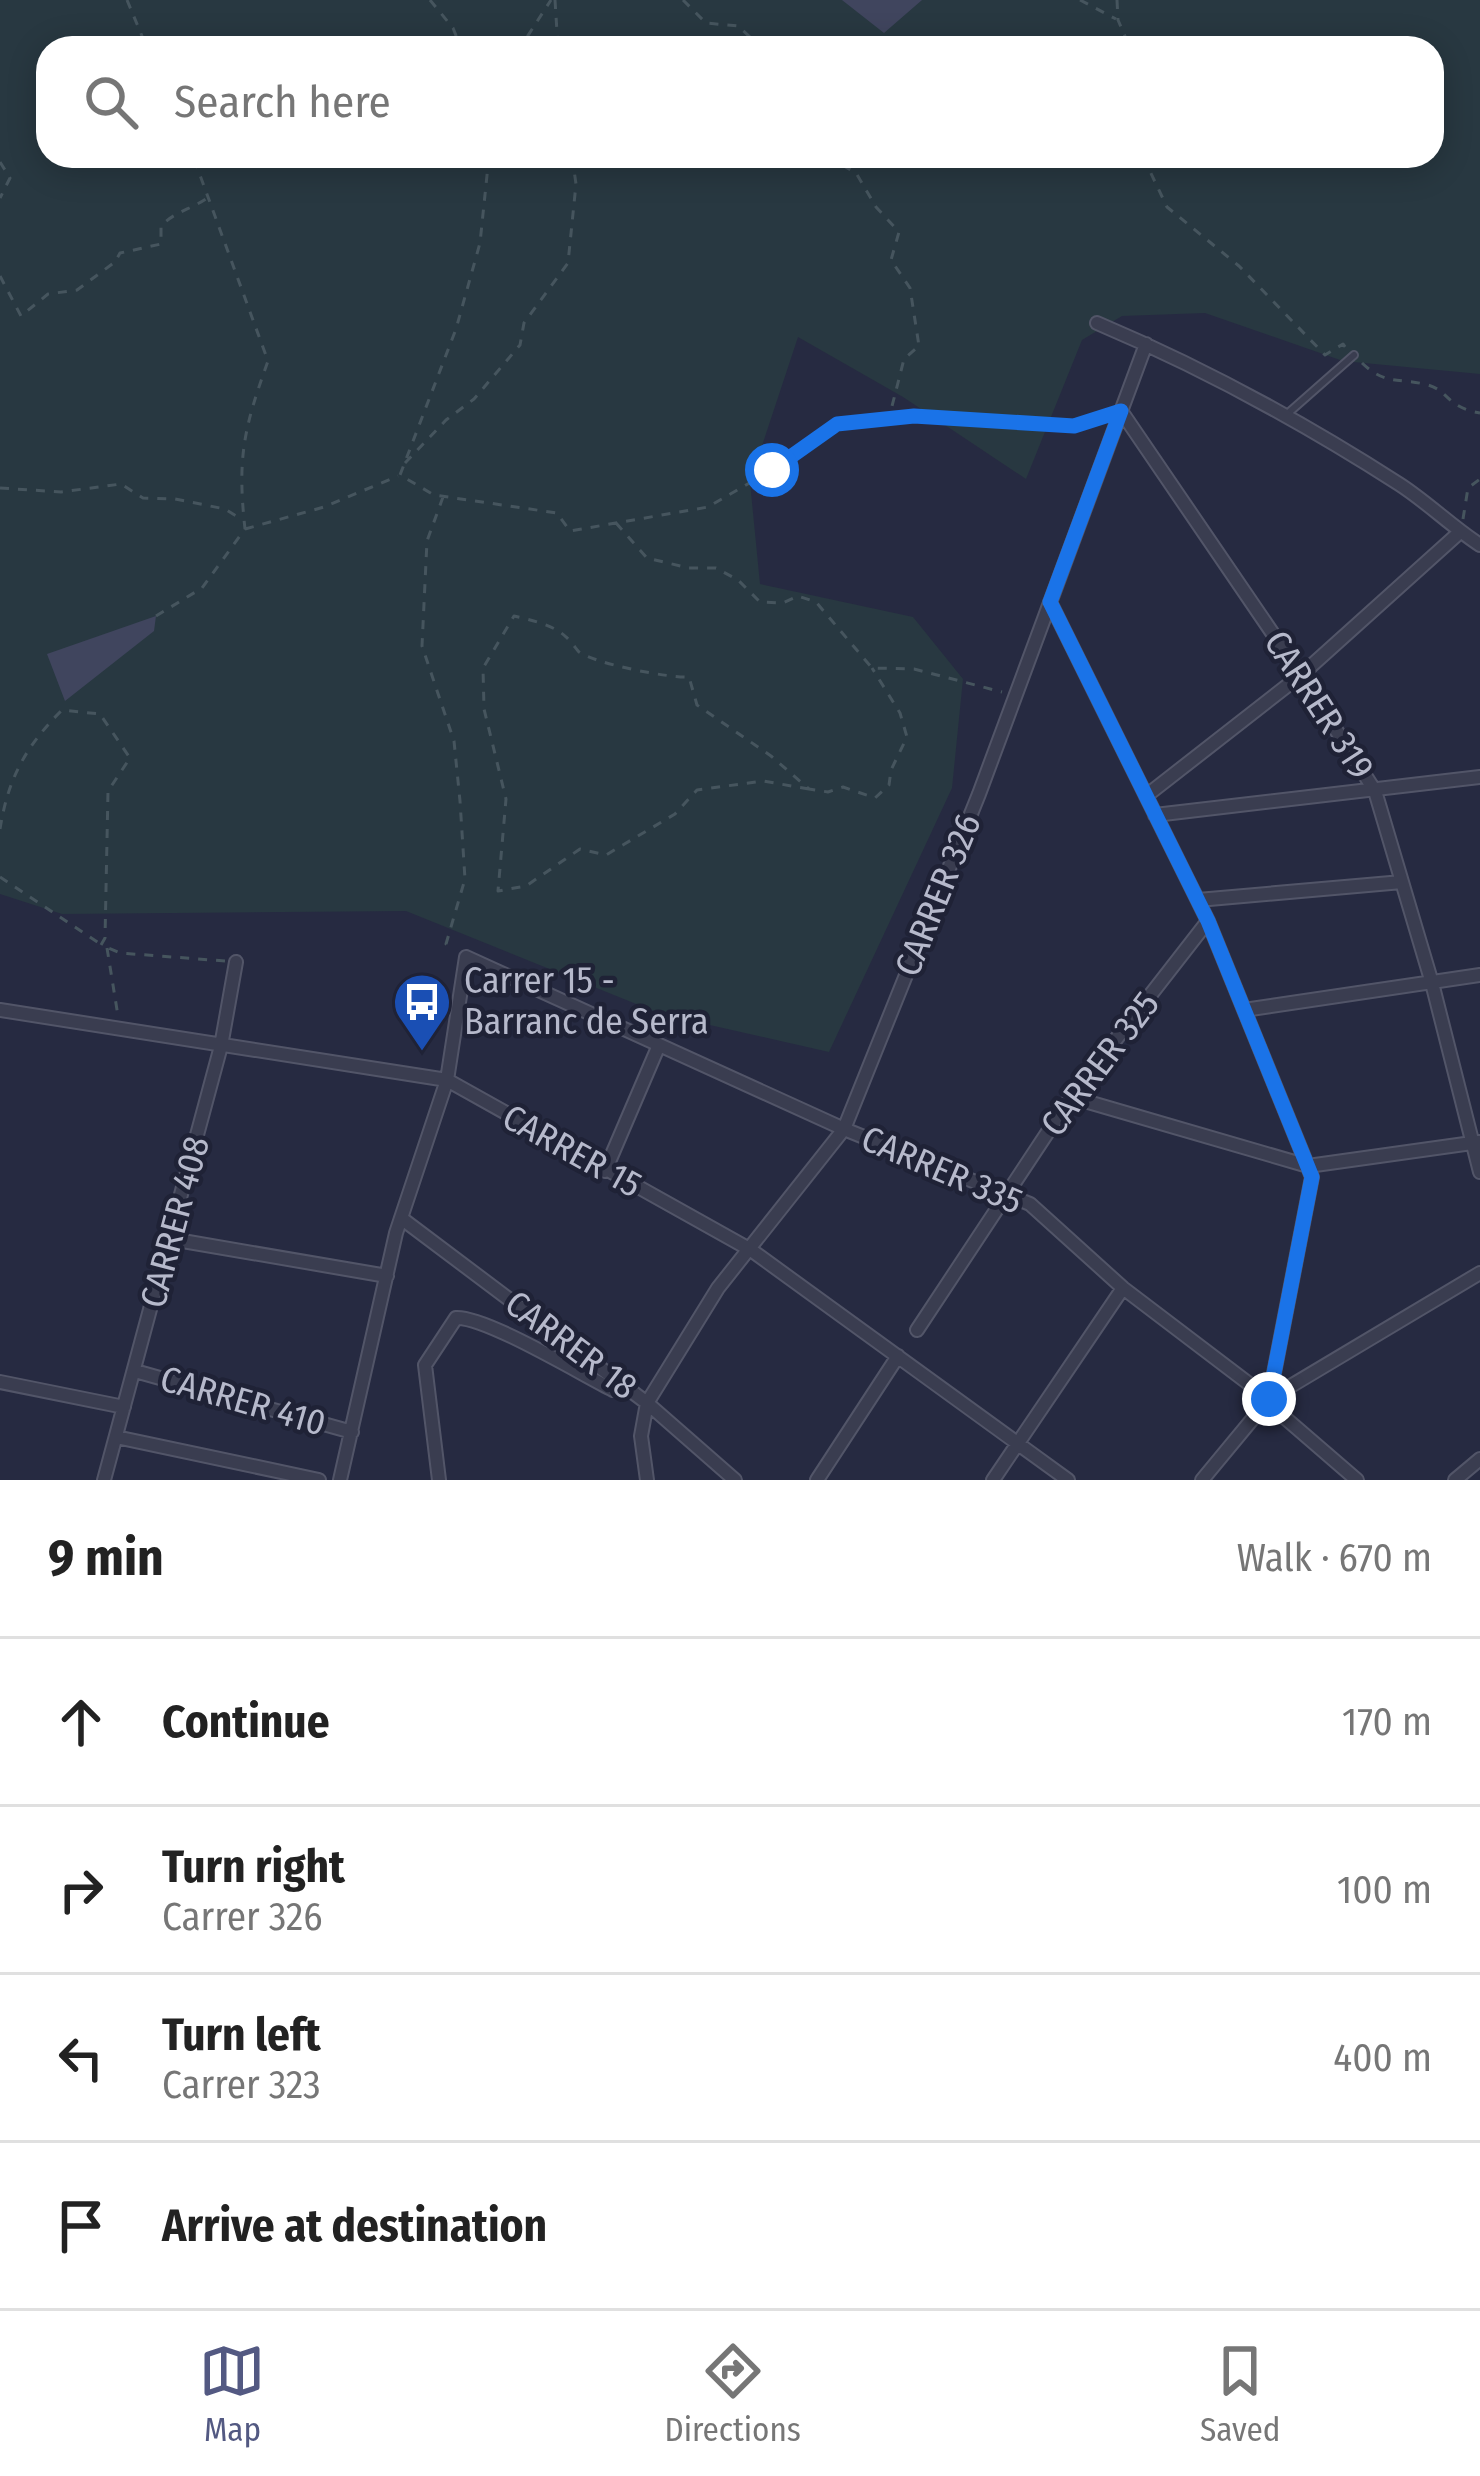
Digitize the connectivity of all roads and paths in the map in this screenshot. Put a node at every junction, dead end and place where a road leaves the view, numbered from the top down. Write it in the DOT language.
graph roads {
  1 [pos="127,0"];
  2 [pos="430,0"];
  3 [pos="553,0"];
  4 [pos="683,0"];
  5 [pos="1080,0"];
  6 [pos="1117,0"];
  7 [pos="1118,20"];
  8 [pos="142,36"];
  9 [pos="457,36"];
  10 [pos="528,36"];
  11 [pos="557,36"];
  12 [pos="749,36"];
  13 [pos="1125,36"];
  14 [pos="0,162"];
  15 [pos="198,168"];
  16 [pos="488,168"];
  17 [pos="574,168"];
  18 [pos="847,168"];
  19 [pos="1148,168"];
  20 [pos="211,196"];
  21 [pos="0,198"];
  22 [pos="0,276"];
  23 [pos="1097,323"];
  24 [pos="1146,344"];
  25 [pos="1354,356"];
  26 [pos="1121,411"];
  27 [pos="1480,413"];
  28 [pos="889,418"];
  29 [pos="1283,418"];
  30 [pos="404,464"];
  31 [pos="400,475"];
  32 [pos="1480,479"];
  33 [pos="0,488"];
  34 [pos="443,496"];
  35 [pos="244,521"];
  36 [pos="616,523"];
  37 [pos="245,529"];
  38 [pos="1460,532"];
  39 [pos="1480,545"];
  40 [pos="1050,602"];
  41 [pos="156,616"];
  42 [pos="872,668"];
  43 [pos="1301,675"];
  44 [pos="1015,696"];
  45 [pos="1480,777"];
  46 [pos="809,789"];
  47 [pos="1375,791"];
  48 [pos="1146,796"];
  49 [pos="1155,814"];
  50 [pos="0,830"];
  51 [pos="0,877"];
  52 [pos="1402,882"];
  53 [pos="1198,901"];
  54 [pos="1208,921"];
  55 [pos="101,945"];
  56 [pos="466,957"];
  57 [pos="236,962"];
  58 [pos="1480,976"];
  59 [pos="1432,982"];
  60 [pos="0,1010"];
  61 [pos="1244,1010"];
  62 [pos="120,1029"];
  63 [pos="659,1045"];
  64 [pos="221,1046"];
  65 [pos="447,1080"];
  66 [pos="1071,1097"];
  67 [pos="844,1129"];
  68 [pos="1476,1143"];
  69 [pos="1308,1166"];
  70 [pos="605,1171"];
  71 [pos="1480,1172"];
  72 [pos="1008,1193"];
  73 [pos="401,1218"];
  74 [pos="171,1239"];
  75 [pos="751,1250"];
  76 [pos="1480,1273"];
  77 [pos="386,1276"];
  78 [pos="1123,1288"];
  79 [pos="916,1330"];
  80 [pos="898,1356"];
  81 [pos="135,1370"];
  82 [pos="0,1382"];
  83 [pos="623,1385"];
  84 [pos="1269,1399"];
  85 [pos="647,1403"];
  86 [pos="124,1407"];
  87 [pos="352,1432"];
  88 [pos="116,1437"];
  89 [pos="1020,1445"];
  90 [pos="1480,1459"];
  91 [pos="104,1480"];
  92 [pos="319,1480"];
  93 [pos="340,1480"];
  94 [pos="439,1480"];
  95 [pos="647,1480"];
  96 [pos="735,1480"];
  97 [pos="817,1480"];
  98 [pos="993,1480"];
  99 [pos="1068,1480"];
  100 [pos="1202,1480"];
  101 [pos="1358,1480"];
  102 [pos="1455,1480"];
  1 -- 8 [label="path"];
  2 -- 9 [label="path"];
  3 -- 10 [label="path"];
  3 -- 11 [label="path"];
  4 -- 12 [label="path"];
  5 -- 7 [label="path"];
  6 -- 7 [label="path"];
  7 -- 13 [label="path"];
  14 -- 21 [label="path"];
  15 -- 20 [label="path"];
  16 -- 30 [label="path"];
  17 -- 30 [label="path"];
  18 -- 28 [label="path"];
  19 -- 25 [label="path"];
  20 -- 22 [label="path"];
  20 -- 35 [label="path"];
  23 -- 24 [label="street"];
  24 -- 26 [label="street, CARRER 326"];
  24 -- 29 [label="street"];
  25 -- 27 [label="path"];
  25 -- 29 [label="lane"];
  26 -- 28 [label="path"];
  26 -- 40 [label="street, CARRER 326"];
  26 -- 43 [label="street, CARRER 319"];
  28 -- 36 [label="path"];
  29 -- 38 [label="street"];
  30 -- 31 [label="path"];
  31 -- 34 [label="path"];
  31 -- 37 [label="path"];
  32 -- 38 [label="path"];
  33 -- 35 [label="path"];
  34 -- 36 [label="path"];
  34 -- 56 [label="path"];
  35 -- 37 [label="path"];
  36 -- 42 [label="path"];
  37 -- 41 [label="path"];
  38 -- 39 [label="street"];
  38 -- 43 [label="street"];
  40 -- 44 [label="street, CARRER 326"];
  40 -- 48 [label="street"];
  42 -- 44 [label="path"];
  42 -- 46 [label="path"];
  43 -- 47 [label="street, CARRER 319"];
  43 -- 48 [label="street"];
  44 -- 67 [label="street, CARRER 326"];
  45 -- 47 [label="street"];
  46 -- 46 [label="path"];
  47 -- 49 [label="street"];
  47 -- 52 [label="street, CARRER 319"];
  48 -- 49 [label="street"];
  49 -- 53 [label="street"];
  50 -- 55 [label="path"];
  51 -- 55 [label="path"];
  52 -- 53 [label="street"];
  52 -- 59 [label="street, CARRER 319"];
  53 -- 54 [label="street"];
  54 -- 61 [label="street"];
  54 -- 66 [label="street, CARRER 325"];
  55 -- 57 [label="path"];
  55 -- 62 [label="path"];
  56 -- 63 [label="street, CARRER 335"];
  56 -- 65 [label="street"];
  57 -- 64 [label="street, CARRER 408"];
  58 -- 59 [label="street"];
  59 -- 61 [label="street"];
  59 -- 68 [label="street, CARRER 319"];
  60 -- 62 [label="street, CARRER 15"];
  61 -- 69 [label="street"];
  62 -- 64 [label="street, CARRER 15"];
  63 -- 67 [label="street, CARRER 335"];
  63 -- 70 [label="street"];
  64 -- 65 [label="street, CARRER 15"];
  64 -- 74 [label="street, CARRER 408"];
  65 -- 70 [label="street, CARRER 15"];
  65 -- 73 [label="street"];
  66 -- 69 [label="street"];
  66 -- 72 [label="street, CARRER 325"];
  67 -- 72 [label="street, CARRER 335"];
  67 -- 75 [label="street, CARRER 326"];
  68 -- 69 [label="street"];
  68 -- 71 [label="street, CARRER 319"];
  69 -- 84 [label="street"];
  70 -- 75 [label="street, CARRER 15"];
  72 -- 78 [label="street, CARRER 335"];
  72 -- 79 [label="street, CARRER 325"];
  73 -- 77 [label="street"];
  73 -- 83 [label="street, CARRER 18"];
  74 -- 77 [label="street"];
  74 -- 81 [label="street, CARRER 408"];
  75 -- 80 [label="street, CARRER 15"];
  75 -- 85 [label="street, CARRER 326"];
  76 -- 84 [label="street"];
  77 -- 87 [label="street"];
  78 -- 84 [label="street, CARRER 335"];
  78 -- 89 [label="street"];
  80 -- 89 [label="street, CARRER 15"];
  80 -- 97 [label="street"];
  81 -- 86 [label="street, CARRER 408"];
  81 -- 87 [label="street, CARRER 410"];
  82 -- 86 [label="street, CARRER 410"];
  83 -- 85 [label="street, CARRER 18"];
  83 -- 94 [label="street"];
  84 -- 100 [label="street"];
  84 -- 101 [label="street, CARRER 335"];
  85 -- 95 [label="street"];
  85 -- 96 [label="street, CARRER 18"];
  86 -- 88 [label="street, CARRER 408"];
  87 -- 93 [label="street"];
  88 -- 91 [label="street, CARRER 408"];
  88 -- 92 [label="street, CARRER 410"];
  89 -- 98 [label="street"];
  89 -- 99 [label="street, CARRER 15"];
  90 -- 102 [label="street"];
}
